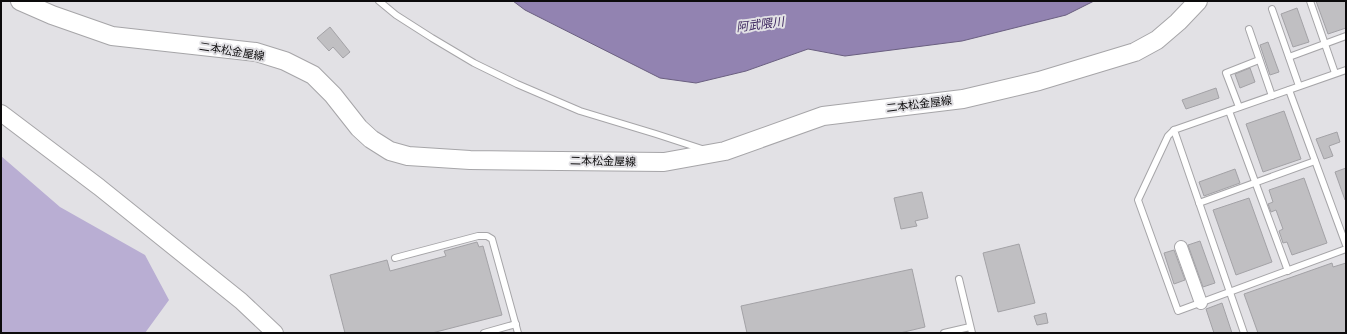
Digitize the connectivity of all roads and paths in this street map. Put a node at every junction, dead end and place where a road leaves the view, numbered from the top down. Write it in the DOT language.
graph roads {
  1 [pos="20,1"];
  2 [pos="379,1"];
  3 [pos="1198,1"];
  4 [pos="1310,1"];
  5 [pos="1272,9"];
  6 [pos="1249,29"];
  7 [pos="1346,36"];
  8 [pos="1325,44"];
  9 [pos="1289,57"];
  10 [pos="1259,60"];
  11 [pos="1346,70"];
  12 [pos="1335,73"];
  13 [pos="1299,86"];
  14 [pos="1289,90"];
  15 [pos="1272,96"];
  16 [pos="1239,107"];
  17 [pos="1229,111"];
  18 [pos="1,113"];
  19 [pos="1174,130"];
  20 [pos="708,154"];
  21 [pos="1315,161"];
  22 [pos="1256,183"];
  23 [pos="1199,203"];
  24 [pos="1346,245"];
  25 [pos="1182,247"];
  26 [pos="1346,249"];
  27 [pos="396,258"];
  28 [pos="1288,271"];
  29 [pos="959,279"];
  30 [pos="1230,292"];
  31 [pos="1201,303"];
  32 [pos="516,324"];
  33 [pos="971,330"];
  34 [pos="275,333"];
  35 [pos="484,333"];
  36 [pos="518,333"];
  37 [pos="944,333"];
  38 [pos="1244,333"];
  1 -- 20 [label="main road, 二本松金屋線"];
  2 -- 20 [label="lane"];
  3 -- 20 [label="main road, 二本松金屋線"];
  4 -- 8 [label="lane"];
  5 -- 9 [label="lane"];
  6 -- 10 [label="lane"];
  7 -- 8 [label="lane"];
  8 -- 9 [label="lane"];
  8 -- 12 [label="lane"];
  9 -- 13 [label="lane"];
  10 -- 15 [label="lane"];
  10 -- 16 [label="lane"];
  11 -- 12 [label="lane"];
  12 -- 13 [label="lane"];
  13 -- 14 [label="lane"];
  14 -- 15 [label="lane"];
  14 -- 21 [label="lane"];
  15 -- 16 [label="lane"];
  16 -- 17 [label="lane"];
  17 -- 19 [label="lane"];
  17 -- 22 [label="lane"];
  18 -- 34 [label="street"];
  19 -- 23 [label="lane"];
  19 -- 31 [label="lane"];
  21 -- 22 [label="lane"];
  21 -- 24 [label="lane"];
  22 -- 23 [label="lane"];
  22 -- 28 [label="lane"];
  23 -- 30 [label="lane"];
  25 -- 31 [label="street"];
  26 -- 28 [label="lane"];
  27 -- 32 [label="lane"];
  28 -- 30 [label="lane"];
  29 -- 33 [label="lane"];
  30 -- 31 [label="lane"];
  30 -- 38 [label="lane"];
  32 -- 35 [label="lane"];
  32 -- 36 [label="lane"];
  33 -- 37 [label="lane"];
}
